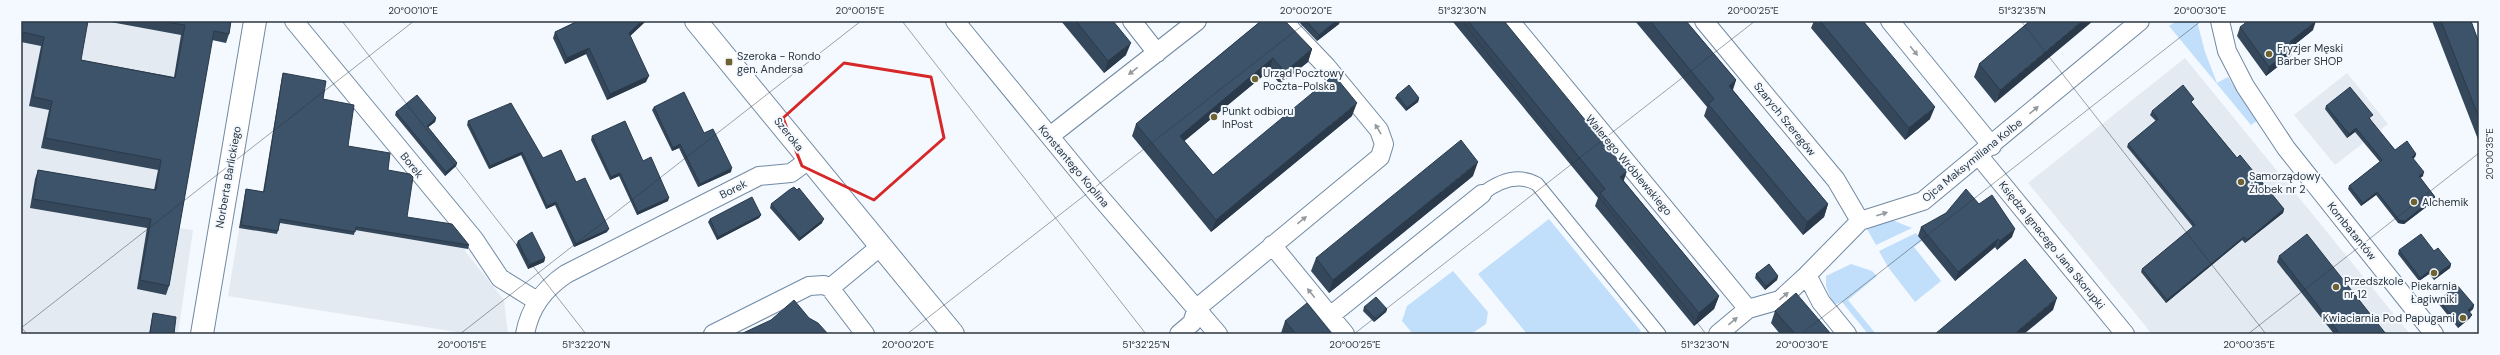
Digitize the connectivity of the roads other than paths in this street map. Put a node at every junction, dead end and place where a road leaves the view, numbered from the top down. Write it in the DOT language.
graph roads {
  1 [pos="255,21"];
  2 [pos="294,21"];
  3 [pos="696,21"];
  4 [pos="955,21"];
  5 [pos="1132,21"];
  6 [pos="1197,21"];
  7 [pos="1283,21"];
  8 [pos="1510,21"];
  9 [pos="1704,21"];
  10 [pos="1890,21"];
  11 [pos="2140,21"];
  12 [pos="2220,21"];
  13 [pos="1157,53"];
  14 [pos="1050,136"];
  15 [pos="1985,151"];
  16 [pos="810,159"];
  17 [pos="1482,194"];
  18 [pos="1860,221"];
  19 [pos="1272,245"];
  20 [pos="881,246"];
  21 [pos="1807,275"];
  22 [pos="830,288"];
  23 [pos="537,301"];
  24 [pos="1197,308"];
  25 [pos="1748,309"];
  26 [pos="1330,316"];
  27 [pos="202,334"];
  28 [pos="525,334"];
  29 [pos="713,334"];
  30 [pos="864,334"];
  31 [pos="953,334"];
  32 [pos="1179,334"];
  33 [pos="1218,334"];
  34 [pos="1345,334"];
  35 [pos="1659,334"];
  36 [pos="1718,334"];
  37 [pos="1847,334"];
  38 [pos="2125,334"];
  39 [pos="2434,334"];
  1 -- 27 [label="street, Norberta Barlickiego"];
  2 -- 23 [label="street, Borek"];
  3 -- 16 [label="street, Szeroka"];
  4 -- 14 [label="street, Konstantego Koplina"];
  5 -- 13 [label="street"];
  6 -- 13 [label="street"];
  19 -- 7 [label="street, one-way"];
  8 -- 25 [label="street, Walerego Wróblewskiego"];
  9 -- 18 [label="street, Szarych Szeregów"];
  10 -- 15 [label="street, Księdza Ignacego Jana Skorupki, one-way"];
  15 -- 11 [label="street, Ojca Maksymiliana Kolbe, one-way"];
  12 -- 39 [label="street, Kombatantów"];
  13 -- 14 [label="street, one-way"];
  14 -- 24 [label="street, Konstantego Koplina"];
  18 -- 15 [label="street, Ojca Maksymiliana Kolbe, one-way"];
  15 -- 38 [label="street, Księdza Ignacego Jana Skorupki"];
  16 -- 20 [label="street, Szeroka"];
  16 -- 23 [label="street, Borek"];
  17 -- 26 [label="street"];
  17 -- 35 [label="street"];
  18 -- 21 [label="street, Ojca Maksymiliana Kolbe"];
  19 -- 24 [label="street"];
  26 -- 19 [label="street, one-way"];
  20 -- 22 [label="street"];
  20 -- 31 [label="street, Szeroka"];
  25 -- 21 [label="street, Ojca Maksymiliana Kolbe, one-way"];
  21 -- 37 [label="street"];
  22 -- 29 [label="street"];
  22 -- 30 [label="street"];
  23 -- 28 [label="street, Borek"];
  24 -- 32 [label="street"];
  24 -- 33 [label="street, Konstantego Koplina"];
  36 -- 25 [label="street, Ojca Maksymiliana Kolbe, one-way"];
  26 -- 34 [label="street"];
}
